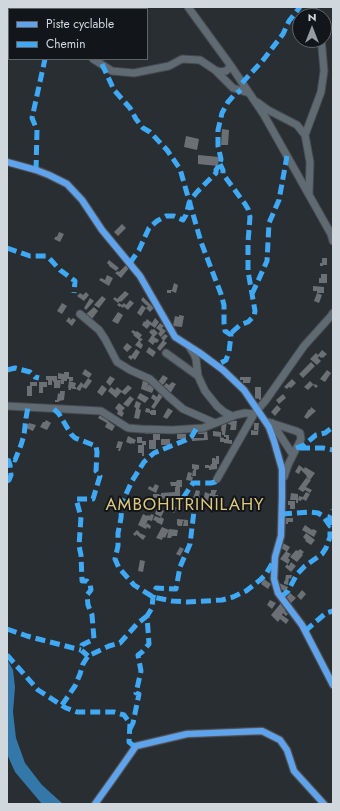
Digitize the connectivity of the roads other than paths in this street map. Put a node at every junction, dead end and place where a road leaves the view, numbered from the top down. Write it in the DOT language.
graph roads {
  1 [pos="188,7"];
  2 [pos="322,48"];
  3 [pos="95,60"];
  4 [pos="231,66"];
  5 [pos="215,70"];
  6 [pos="249,93"];
  7 [pos="305,135"];
  8 [pos="7,162"];
  9 [pos="309,195"];
  10 [pos="333,241"];
  11 [pos="333,313"];
  12 [pos="80,314"];
  13 [pos="187,344"];
  14 [pos="166,353"];
  15 [pos="198,376"];
  16 [pos="7,406"];
  17 [pos="256,412"];
  18 [pos="232,416"];
  19 [pos="268,422"];
  20 [pos="215,423"];
  21 [pos="293,455"];
  22 [pos="217,479"];
  23 [pos="282,482"];
  24 [pos="333,685"];
  25 [pos="95,804"];
  26 [pos="324,804"];
  1 -- 4 [label="street"];
  2 -- 7 [label="street"];
  3 -- 5 [label="street"];
  4 -- 5 [label="street"];
  4 -- 6 [label="street"];
  5 -- 6 [label="street"];
  6 -- 7 [label="street"];
  6 -- 9 [label="street"];
  7 -- 9 [label="street"];
  8 -- 13 [label="street"];
  9 -- 10 [label="street"];
  11 -- 17 [label="street"];
  12 -- 20 [label="street"];
  13 -- 15 [label="street"];
  13 -- 17 [label="street"];
  14 -- 15 [label="street"];
  15 -- 18 [label="street"];
  16 -- 20 [label="street"];
  17 -- 18 [label="street"];
  17 -- 19 [label="street"];
  17 -- 22 [label="street"];
  18 -- 20 [label="street"];
  19 -- 21 [label="street"];
  19 -- 21 [label="street"];
  19 -- 23 [label="street"];
  21 -- 23 [label="street"];
  23 -- 24 [label="street"];
  25 -- 26 [label="street"];
}
